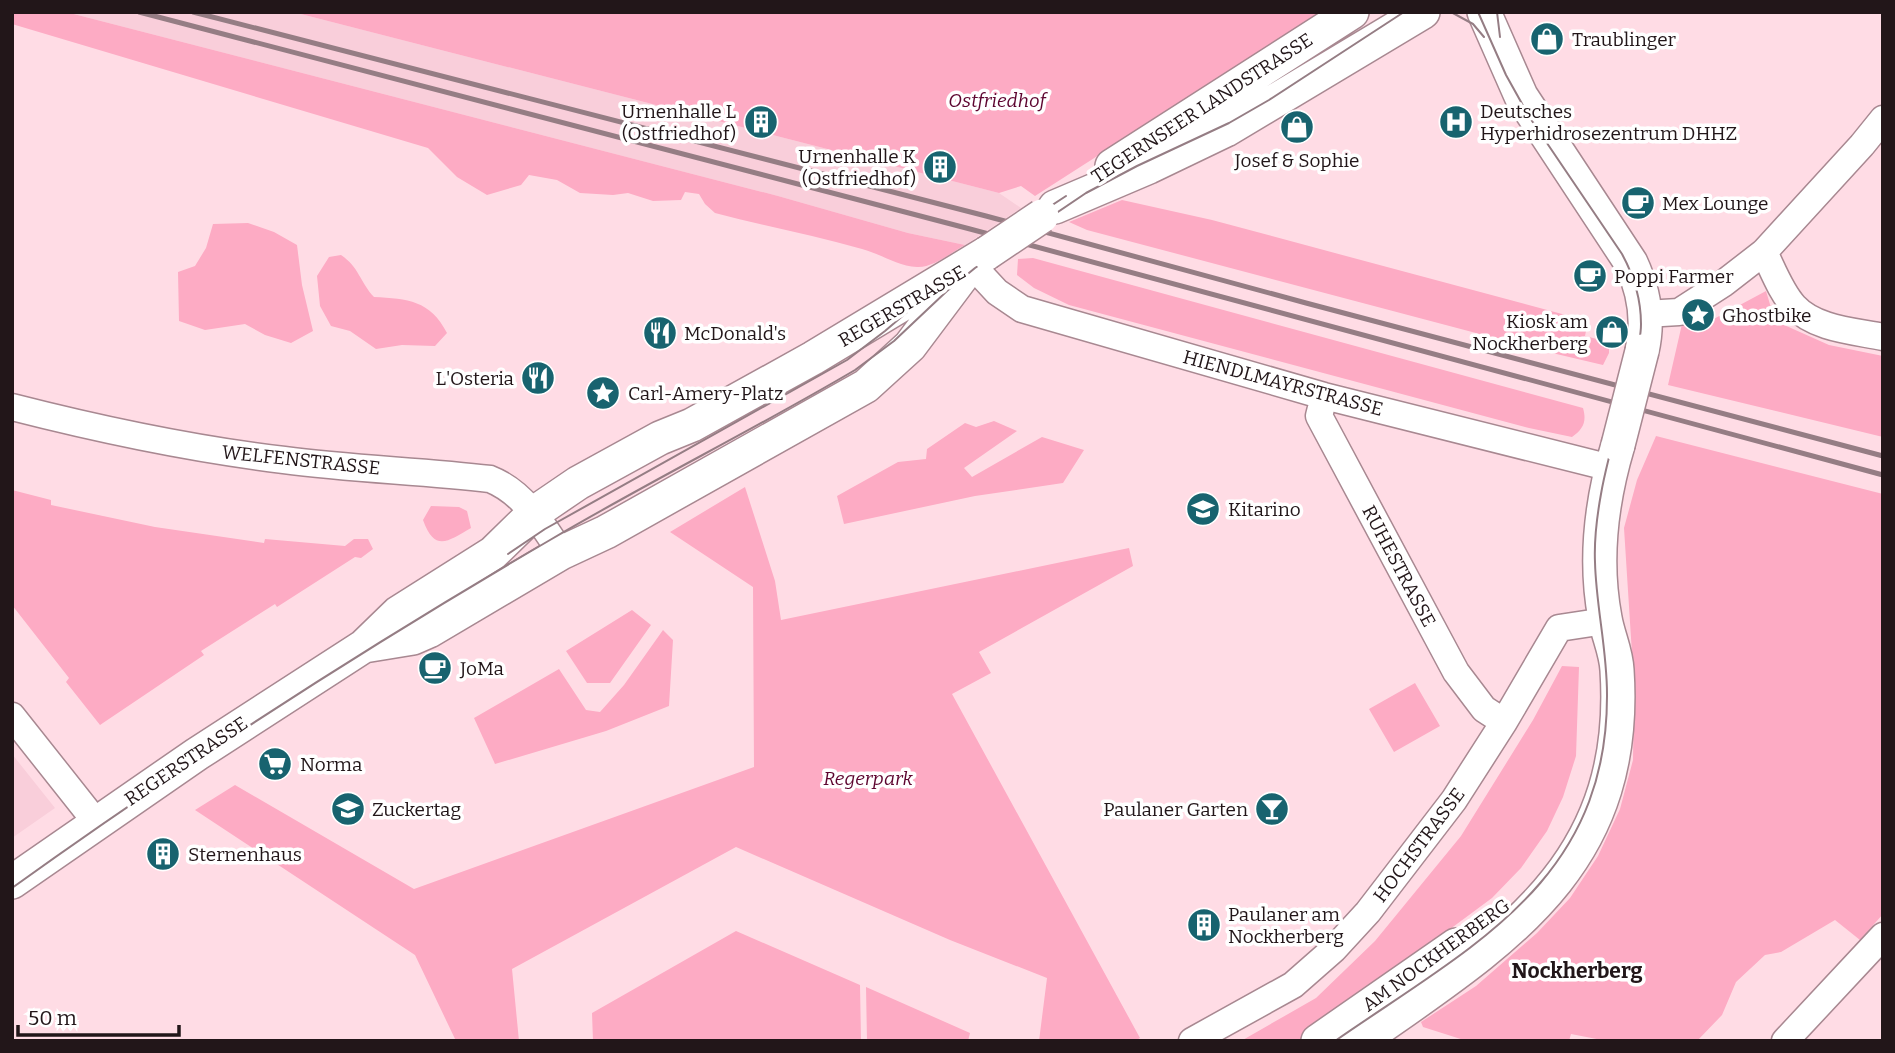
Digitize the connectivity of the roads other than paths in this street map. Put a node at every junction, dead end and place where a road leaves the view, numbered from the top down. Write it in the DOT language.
graph roads {
  1 [pos="1352,12"];
  2 [pos="1423,12"];
  3 [pos="1484,12"];
  4 [pos="1883,119"];
  5 [pos="1048,212"];
  6 [pos="1764,252"];
  7 [pos="979,259"];
  8 [pos="1645,314"];
  9 [pos="1883,337"];
  10 [pos="1324,396"];
  11 [pos="12,407"];
  12 [pos="1614,457"];
  13 [pos="534,513"];
  14 [pos="561,553"];
  15 [pos="1605,621"];
  16 [pos="364,646"];
  17 [pos="12,716"];
  18 [pos="1504,722"];
  19 [pos="96,822"];
  20 [pos="12,882"];
  21 [pos="1883,936"];
  22 [pos="1372,1038"];
  23 [pos="1192,1041"];
  24 [pos="1318,1041"];
  25 [pos="1785,1041"];
  1 -- 5 [label="main road, TEGERNSEER LANDSTRASSE"];
  2 -- 5 [label="main road, TEGERNSEER LANDSTRASSE"];
  3 -- 8 [label="main road, AM NOCKHERBERG"];
  4 -- 6 [label="street"];
  5 -- 7 [label="main road, TEGERNSEER LANDSTRASSE, bridge"];
  6 -- 8 [label="street"];
  6 -- 9 [label="street"];
  7 -- 10 [label="street, HIENDLMAYRSTRASSE"];
  7 -- 13 [label="main road, REGERSTRASSE"];
  7 -- 14 [label="main road, REGERSTRASSE"];
  8 -- 12 [label="main road, AM NOCKHERBERG, bridge"];
  10 -- 12 [label="street, HIENDLMAYRSTRASSE"];
  10 -- 18 [label="street, RUHESTRASSE"];
  11 -- 13 [label="street, WELFENSTRASSE"];
  12 -- 15 [label="main road, AM NOCKHERBERG"];
  13 -- 14 [label="street, WELFENSTRASSE"];
  13 -- 16 [label="main road, REGERSTRASSE"];
  14 -- 16 [label="main road, REGERSTRASSE"];
  15 -- 18 [label="street, HOCHSTRASSE"];
  15 -- 22 [label="main road, AM NOCKHERBERG"];
  15 -- 24 [label="main road, AM NOCKHERBERG"];
  16 -- 19 [label="main road, REGERSTRASSE"];
  17 -- 19 [label="street"];
  18 -- 23 [label="street, HOCHSTRASSE"];
  19 -- 20 [label="main road, REGERSTRASSE"];
  21 -- 25 [label="street"];
}
